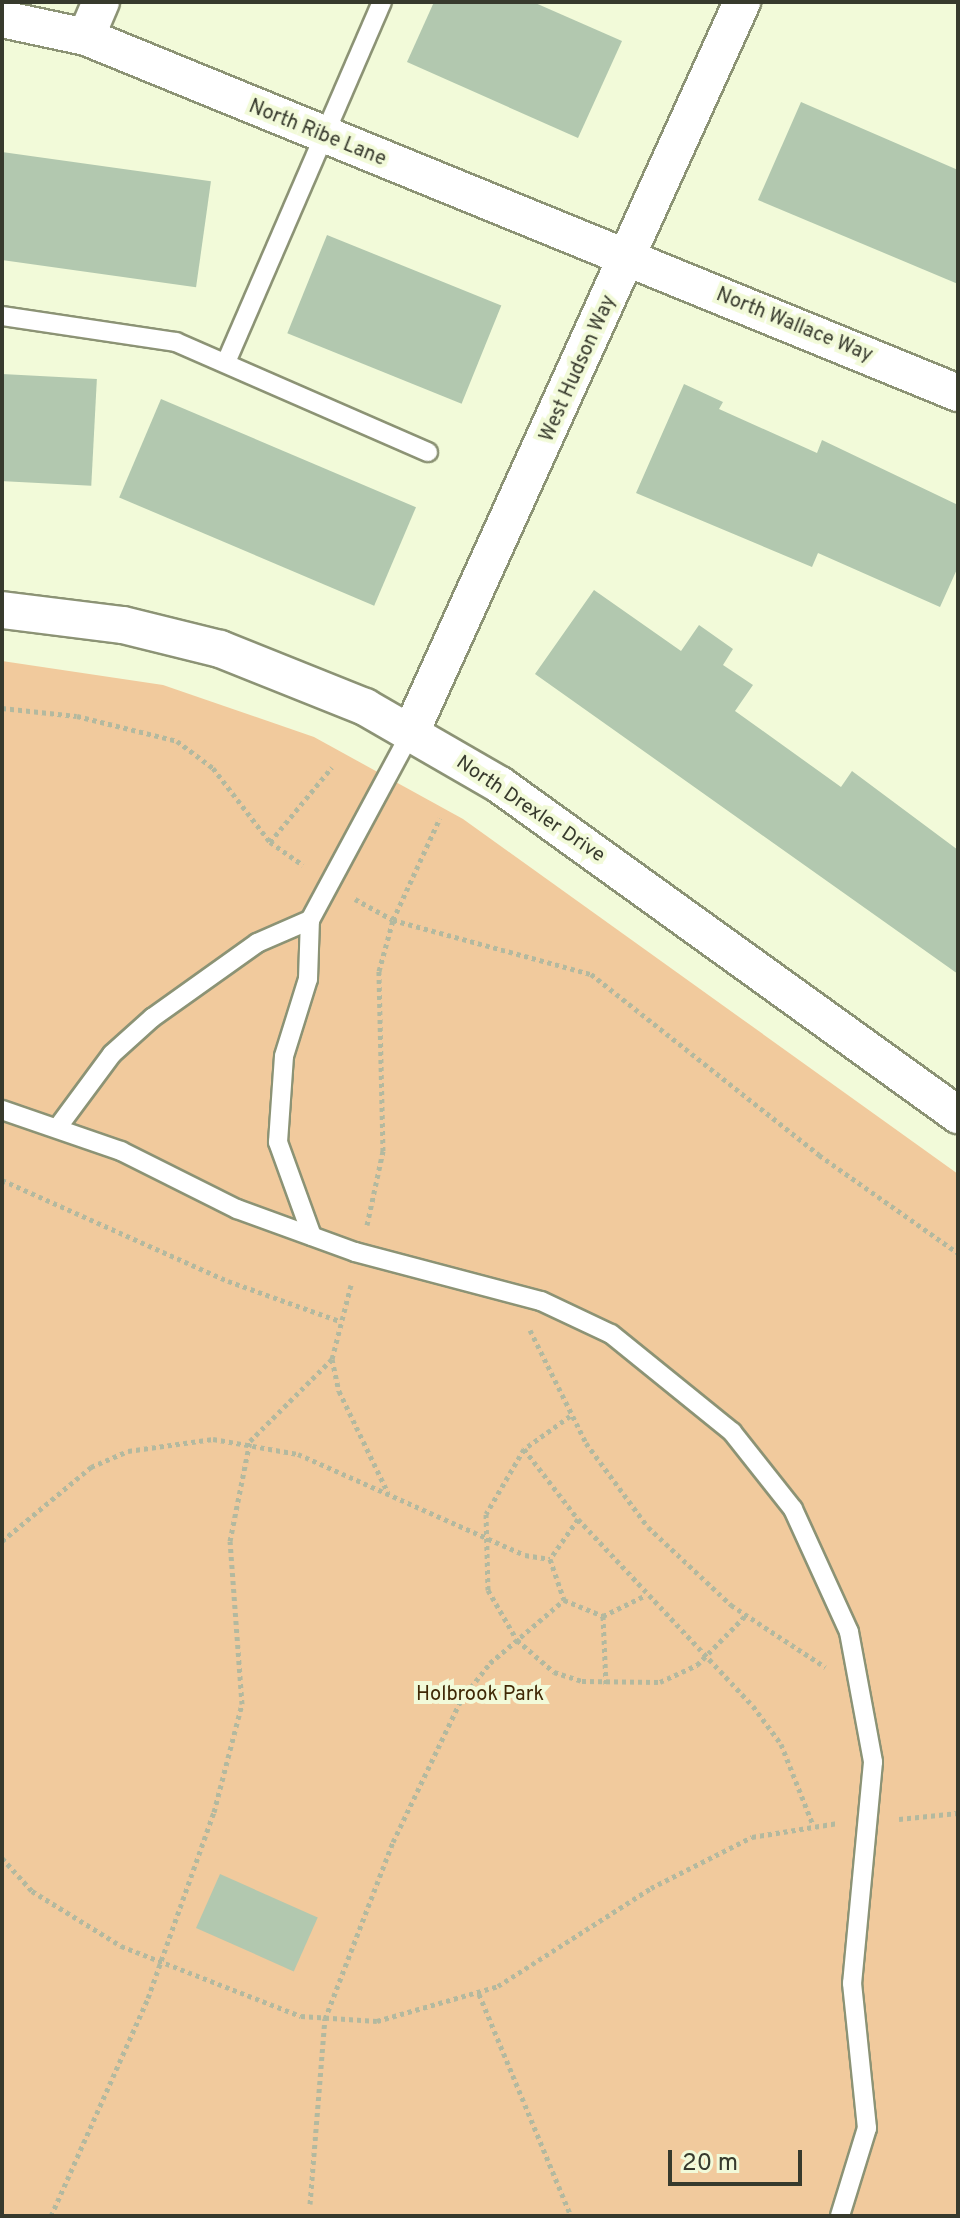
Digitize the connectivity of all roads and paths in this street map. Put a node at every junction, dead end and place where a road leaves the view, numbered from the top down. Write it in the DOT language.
graph roads {
  1 [pos="101,2"];
  2 [pos="382,2"];
  3 [pos="742,2"];
  4 [pos="2,19"];
  5 [pos="86,37"];
  6 [pos="324,137"];
  7 [pos="629,260"];
  8 [pos="2,316"];
  9 [pos="227,360"];
  10 [pos="958,393"];
  11 [pos="428,452"];
  12 [pos="2,610"];
  13 [pos="2,708"];
  14 [pos="410,734"];
  15 [pos="332,767"];
  16 [pos="440,818"];
  17 [pos="270,842"];
  18 [pos="294,859"];
  19 [pos="367,907"];
  20 [pos="310,920"];
  21 [pos="393,920"];
  22 [pos="2,1110"];
  23 [pos="958,1115"];
  24 [pos="58,1127"];
  25 [pos="2,1180"];
  26 [pos="366,1230"];
  27 [pos="312,1236"];
  28 [pos="958,1253"];
  29 [pos="354,1273"];
  30 [pos="527,1297"];
  31 [pos="340,1321"];
  32 [pos="332,1359"];
  33 [pos="570,1416"];
  34 [pos="250,1441"];
  35 [pos="524,1449"];
  36 [pos="388,1493"];
  37 [pos="578,1519"];
  38 [pos="482,1537"];
  39 [pos="2,1541"];
  40 [pos="550,1559"];
  41 [pos="646,1595"];
  42 [pos="564,1600"];
  43 [pos="603,1616"];
  44 [pos="745,1616"];
  45 [pos="517,1640"];
  46 [pos="709,1653"];
  47 [pos="863,1682"];
  48 [pos="606,1686"];
  49 [pos="958,1813"];
  50 [pos="891,1819"];
  51 [pos="846,1823"];
  52 [pos="813,1825"];
  53 [pos="2,1858"];
  54 [pos="160,1961"];
  55 [pos="479,1994"];
  56 [pos="325,2019"];
  57 [pos="310,2204"];
  58 [pos="51,2216"];
  59 [pos="571,2216"];
  60 [pos="840,2216"];
  1 -- 5 [label="street"];
  2 -- 6 [label="lane"];
  3 -- 7 [label="street, West Hudson Way"];
  4 -- 5 [label="street, North Ribe Lane"];
  5 -- 6 [label="street, North Ribe Lane"];
  6 -- 7 [label="street, North Ribe Lane"];
  6 -- 9 [label="lane"];
  7 -- 10 [label="street, North Wallace Way"];
  7 -- 14 [label="street, West Hudson Way"];
  8 -- 9 [label="lane"];
  9 -- 11 [label="lane"];
  12 -- 14 [label="street, North Drexler Drive"];
  13 -- 17 [label="path"];
  14 -- 20 [label="lane"];
  14 -- 23 [label="street, North Drexler Drive"];
  15 -- 17 [label="path"];
  16 -- 21 [label="path"];
  17 -- 18 [label="path"];
  19 -- 21 [label="path"];
  20 -- 24 [label="lane"];
  20 -- 27 [label="lane"];
  21 -- 26 [label="path"];
  21 -- 28 [label="path"];
  22 -- 24 [label="lane"];
  24 -- 27 [label="lane"];
  25 -- 31 [label="path"];
  27 -- 30 [label="lane"];
  29 -- 31 [label="path"];
  30 -- 33 [label="path"];
  30 -- 47 [label="lane"];
  31 -- 32 [label="path"];
  32 -- 34 [label="path"];
  32 -- 36 [label="path"];
  33 -- 35 [label="path"];
  33 -- 44 [label="path"];
  34 -- 36 [label="path"];
  34 -- 39 [label="path"];
  34 -- 54 [label="path"];
  35 -- 37 [label="path"];
  35 -- 38 [label="path"];
  36 -- 38 [label="path"];
  37 -- 40 [label="path"];
  37 -- 41 [label="path"];
  38 -- 40 [label="path"];
  38 -- 45 [label="path"];
  40 -- 42 [label="path"];
  41 -- 43 [label="path"];
  41 -- 46 [label="path"];
  42 -- 43 [label="path"];
  42 -- 45 [label="path"];
  43 -- 48 [label="path"];
  44 -- 46 [label="path"];
  44 -- 47 [label="path"];
  45 -- 48 [label="path"];
  45 -- 56 [label="path"];
  46 -- 48 [label="path"];
  46 -- 52 [label="path"];
  47 -- 60 [label="lane"];
  49 -- 50 [label="path"];
  51 -- 52 [label="path"];
  52 -- 55 [label="path"];
  53 -- 54 [label="path"];
  54 -- 56 [label="path"];
  54 -- 58 [label="path"];
  55 -- 56 [label="path"];
  55 -- 59 [label="path"];
  56 -- 57 [label="path"];
}
